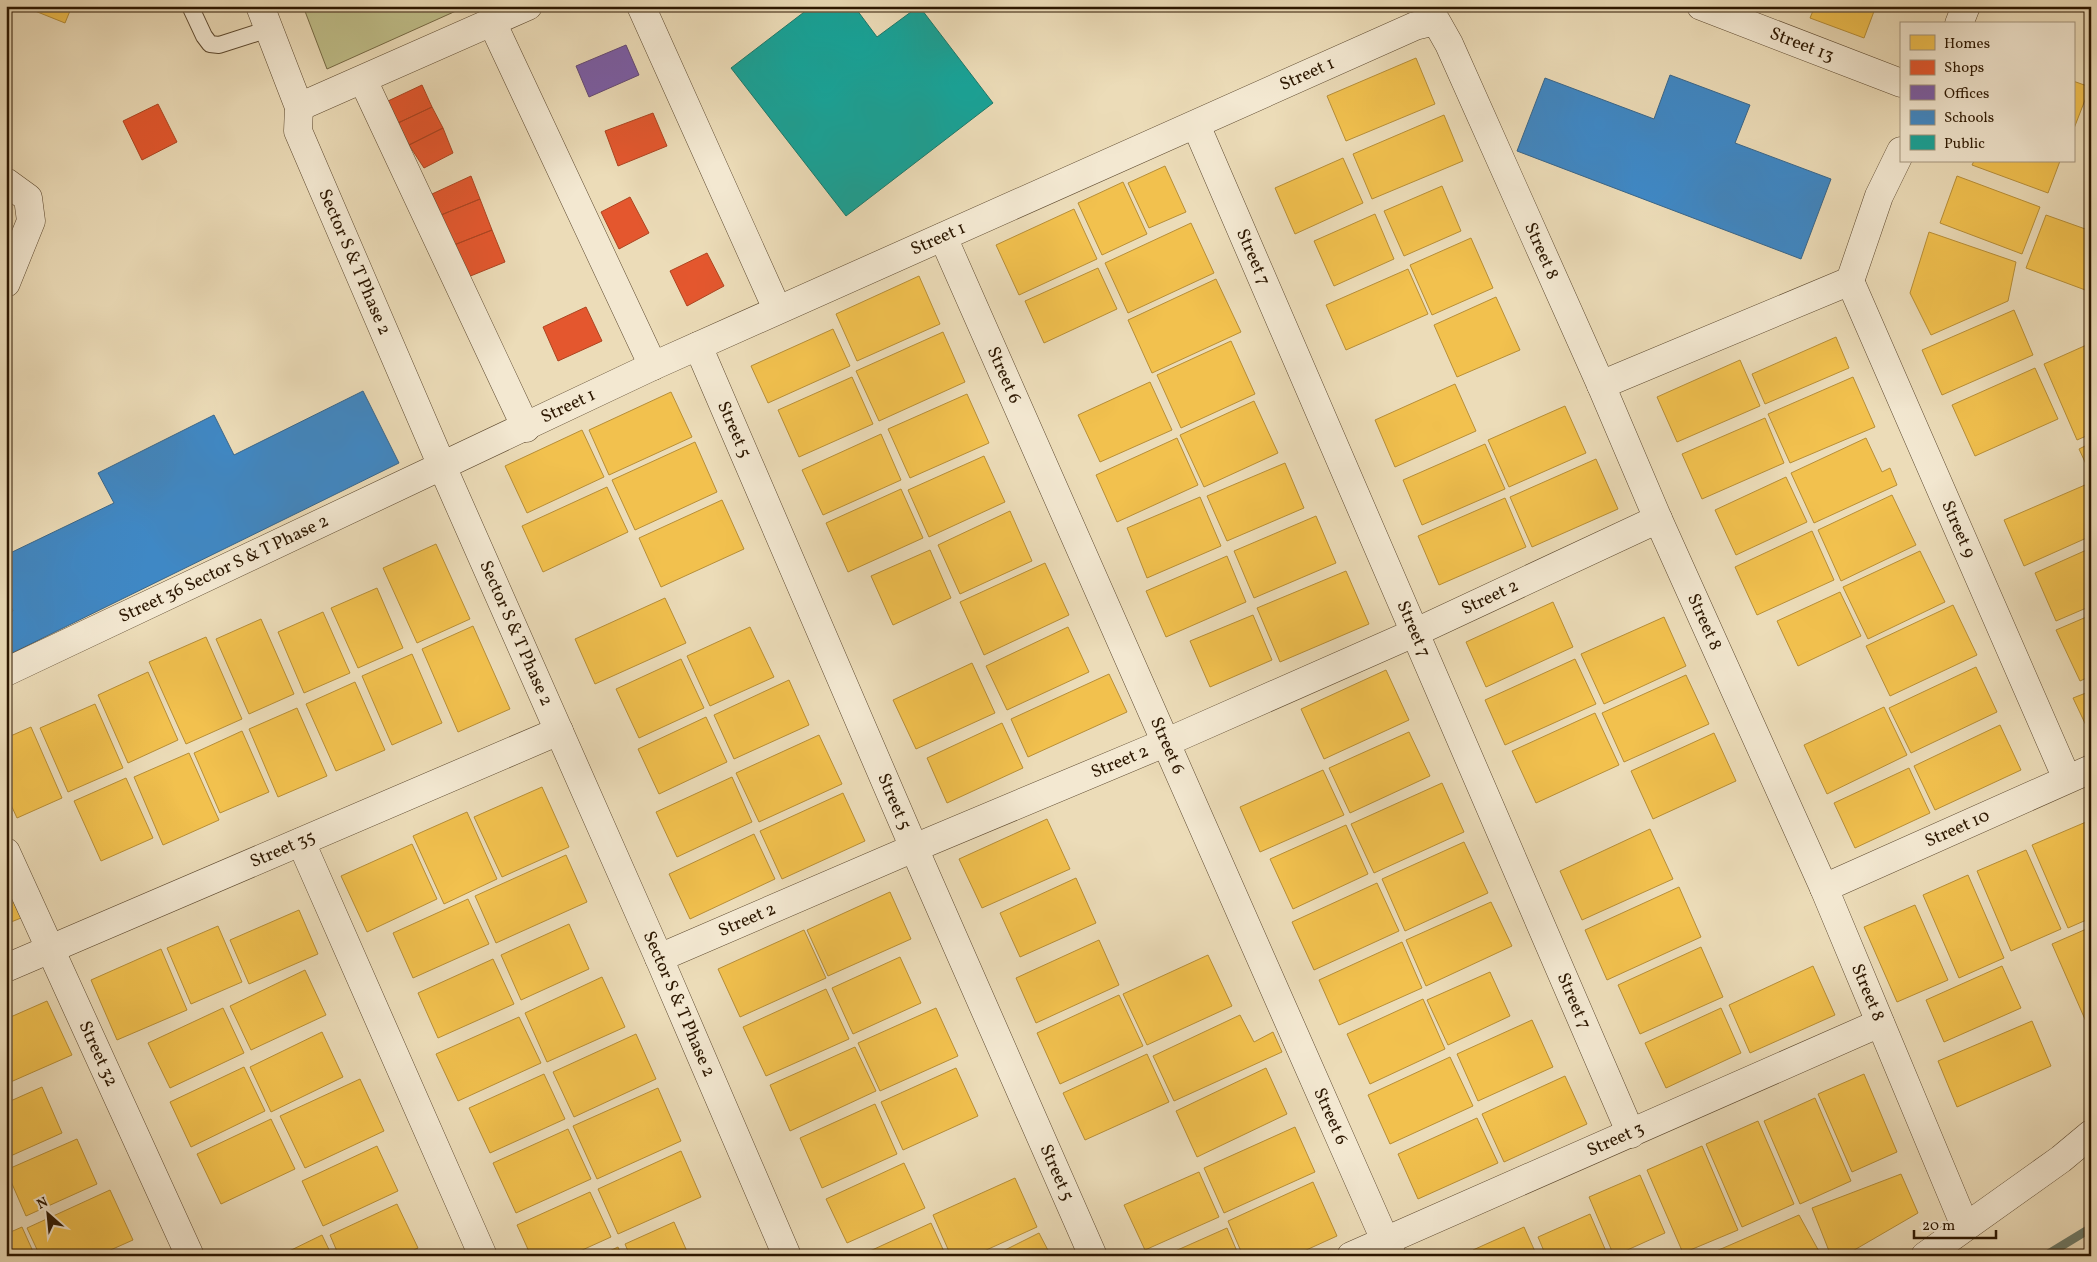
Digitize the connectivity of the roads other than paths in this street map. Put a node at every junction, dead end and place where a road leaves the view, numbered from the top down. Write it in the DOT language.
graph roads {
  1 [pos="190,6"];
  2 [pos="528,6"];
  3 [pos="1701,6"];
  4 [pos="1966,6"];
  5 [pos="651,9"];
  6 [pos="265,18"];
  7 [pos="1436,21"];
  8 [pos="492,22"];
  9 [pos="1960,22"];
  10 [pos="364,80"];
  11 [pos="1900,83"];
  12 [pos="299,107"];
  13 [pos="1196,125"];
  14 [pos="1900,153"];
  15 [pos="6,182"];
  16 [pos="943,237"];
  17 [pos="1850,281"];
  18 [pos="6,283"];
  19 [pos="777,309"];
  20 [pos="698,346"];
  21 [pos="653,366"];
  22 [pos="1601,385"];
  23 [pos="526,428"];
  24 [pos="442,466"];
  25 [pos="1658,519"];
  26 [pos="1414,633"];
  27 [pos="6,672"];
  28 [pos="559,731"];
  29 [pos="1167,742"];
  30 [pos="2079,774"];
  31 [pos="301,842"];
  32 [pos="914,848"];
  33 [pos="6,852"];
  34 [pos="1824,888"];
  35 [pos="50,948"];
  36 [pos="659,958"];
  37 [pos="6,968"];
  38 [pos="1880,1024"];
  39 [pos="1631,1134"];
  40 [pos="2091,1134"];
  41 [pos="1964,1226"];
  42 [pos="1389,1248"];
  43 [pos="786,1255"];
  44 [pos="190,1256"];
  45 [pos="483,1256"];
  46 [pos="1093,1256"];
  47 [pos="1351,1256"];
  48 [pos="1925,1256"];
  1 -- 6 [label="lane"];
  2 -- 8 [label="street"];
  3 -- 11 [label="street, Street 13"];
  4 -- 9 [label="street"];
  5 -- 19 [label="street"];
  6 -- 12 [label="street, Sector S & T Phase 2"];
  7 -- 13 [label="street, Street 1"];
  7 -- 22 [label="street, Street 8"];
  8 -- 10 [label="street"];
  8 -- 21 [label="street"];
  10 -- 12 [label="street"];
  10 -- 23 [label="street"];
  12 -- 24 [label="street, Sector S & T Phase 2"];
  13 -- 16 [label="street, Street 1"];
  13 -- 26 [label="street, Street 7"];
  14 -- 17 [label="street"];
  15 -- 18 [label="street"];
  16 -- 19 [label="street, Street 1"];
  16 -- 29 [label="street, Street 6"];
  17 -- 22 [label="street"];
  17 -- 30 [label="street, Street 9"];
  19 -- 20 [label="street, Street 1"];
  20 -- 21 [label="street, Street 1"];
  20 -- 32 [label="street, Street 5"];
  21 -- 23 [label="street, Street 1"];
  22 -- 25 [label="street, Street 8"];
  23 -- 24 [label="street, Street 1"];
  24 -- 27 [label="street, Street 36 Sector S & T Phase 2"];
  24 -- 28 [label="street, Sector S & T Phase 2"];
  25 -- 26 [label="street, Street 2"];
  25 -- 34 [label="street, Street 8"];
  26 -- 29 [label="street, Street 2"];
  26 -- 39 [label="street, Street 7"];
  28 -- 31 [label="street, Street 35"];
  28 -- 36 [label="street, Sector S & T Phase 2"];
  29 -- 32 [label="street, Street 2"];
  29 -- 42 [label="street, Street 6"];
  30 -- 34 [label="street, Street 10"];
  31 -- 35 [label="street, Street 35"];
  31 -- 45 [label="street"];
  32 -- 36 [label="street, Street 2"];
  32 -- 46 [label="street, Street 5"];
  33 -- 35 [label="street, Street 32"];
  34 -- 38 [label="street, Street 8"];
  35 -- 37 [label="street, Street 35"];
  35 -- 44 [label="street, Street 32"];
  36 -- 43 [label="street, Sector S & T Phase 2"];
  38 -- 39 [label="street, Street 3"];
  38 -- 41 [label="street, Street 8"];
  39 -- 42 [label="street, Street 3"];
  40 -- 41 [label="street"];
  41 -- 48 [label="street"];
  42 -- 47 [label="street, Street 3"];
}
